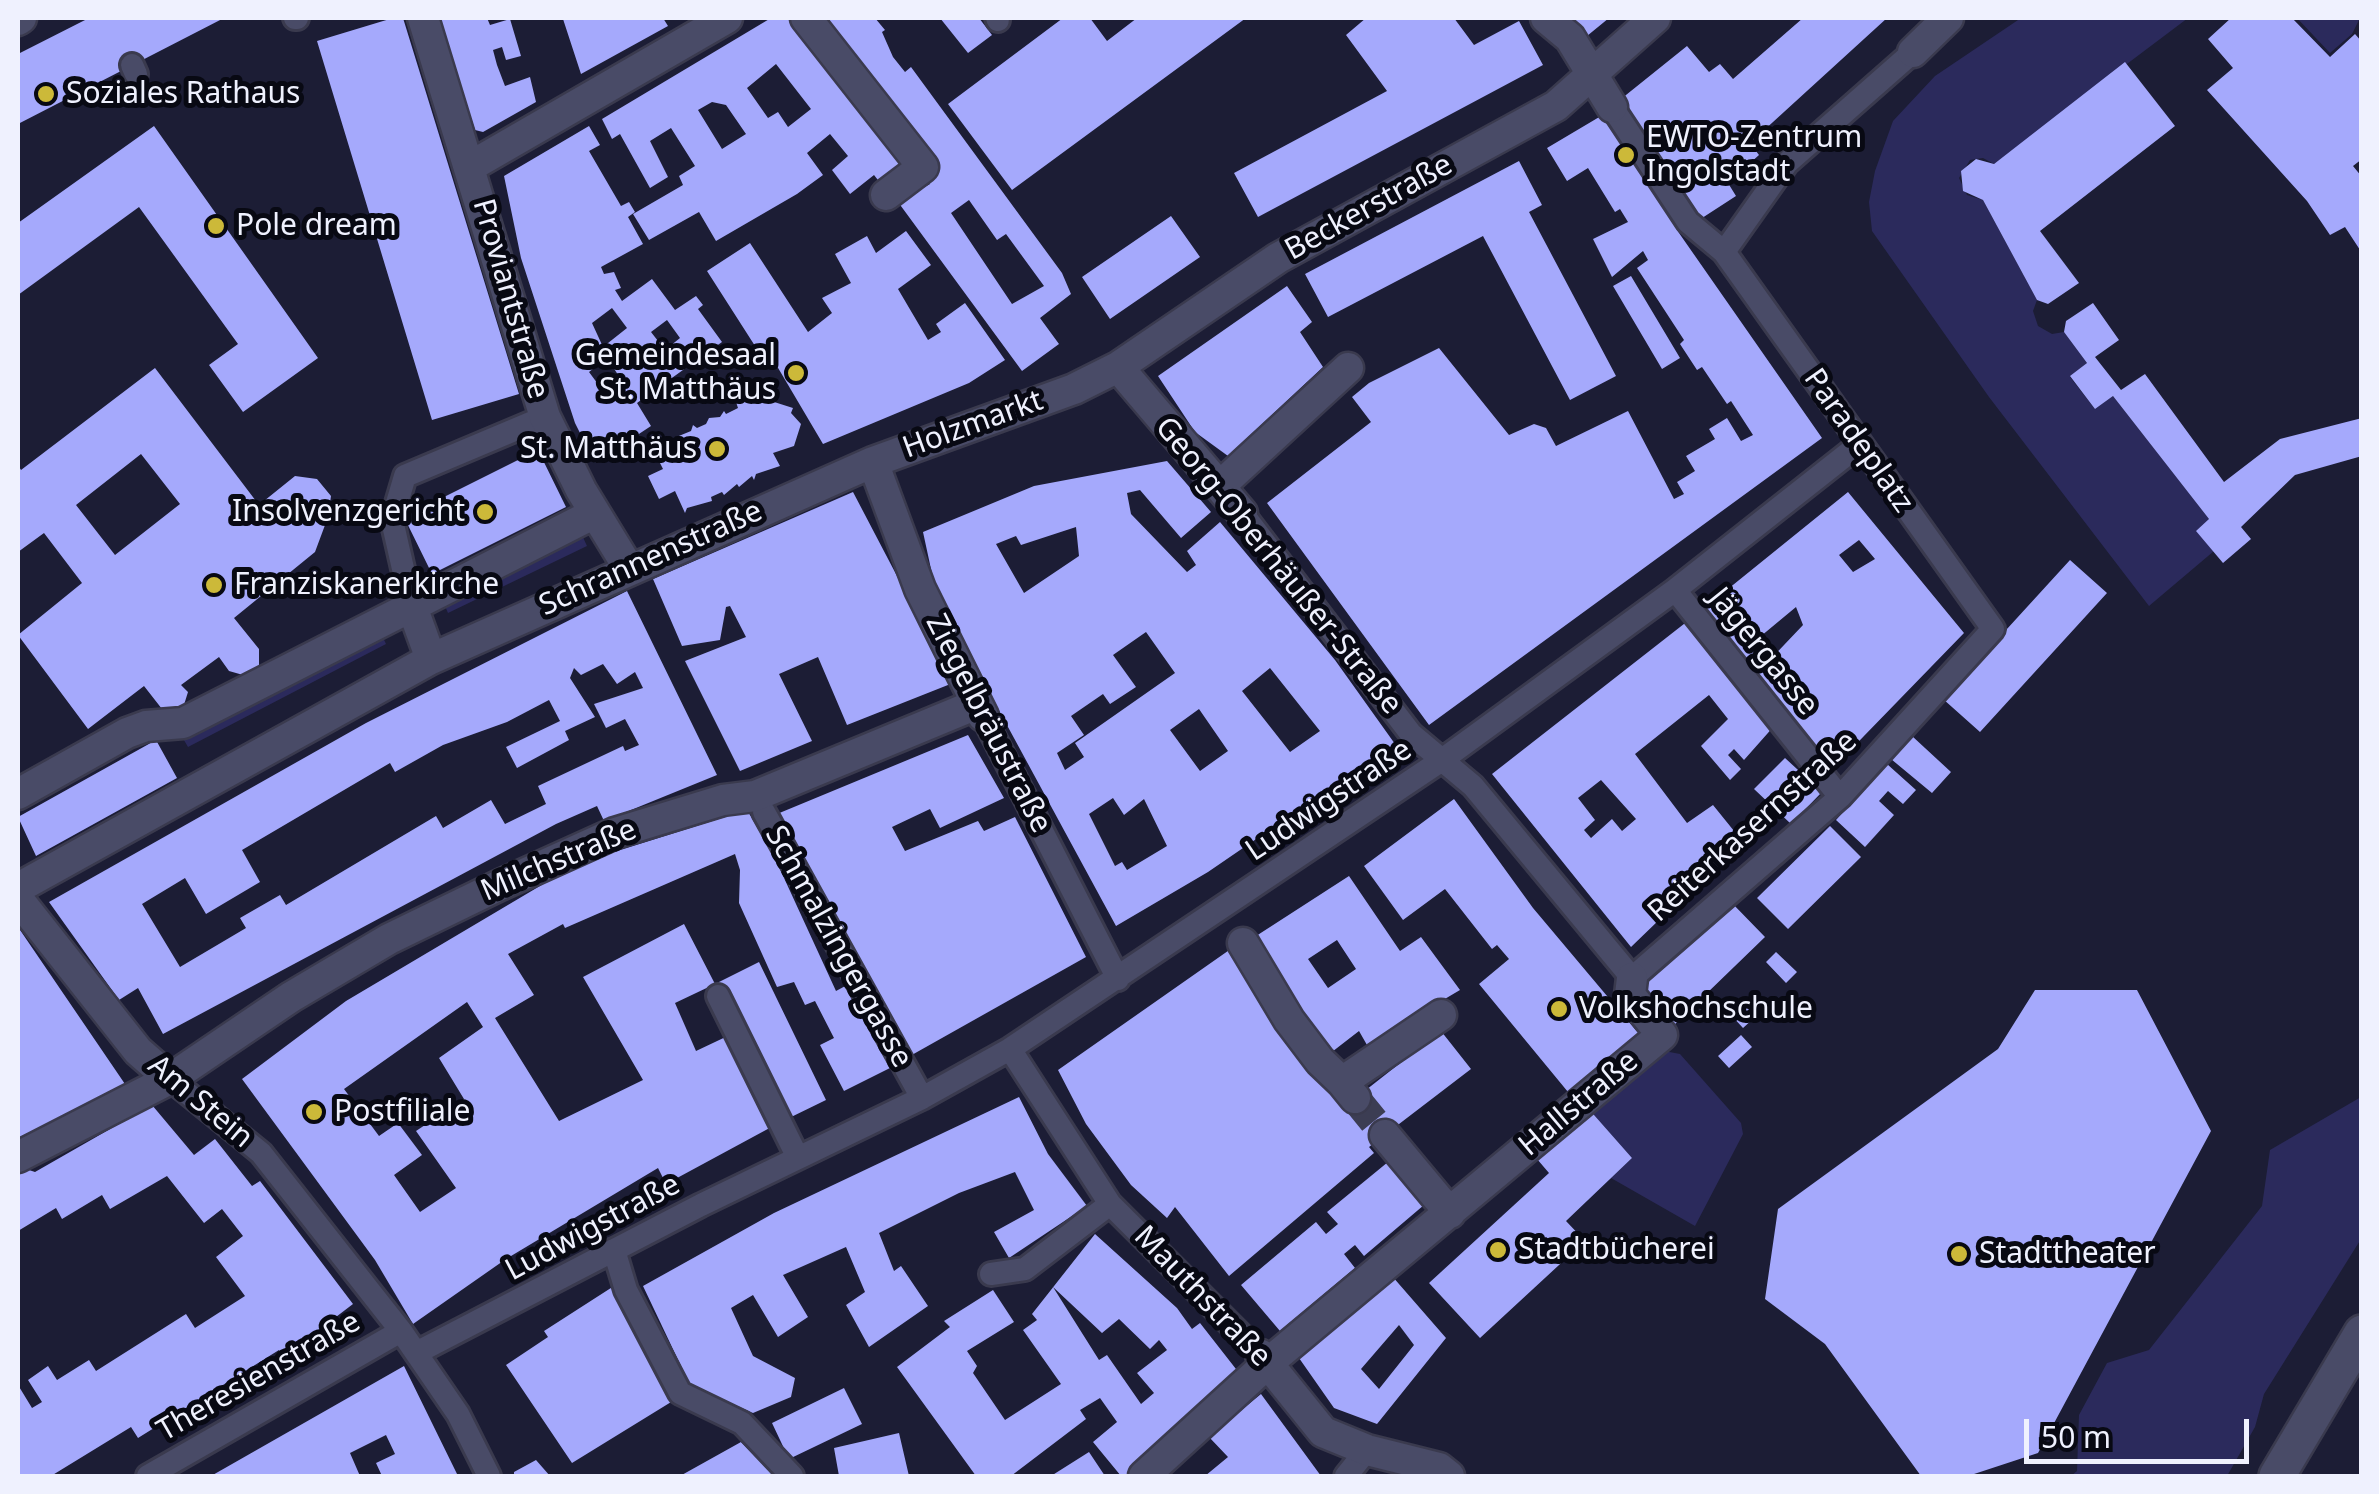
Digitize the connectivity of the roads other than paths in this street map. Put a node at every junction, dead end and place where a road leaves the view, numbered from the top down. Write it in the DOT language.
graph roads {
  1 [pos="423,18"];
  2 [pos="727,18"];
  3 [pos="806,18"];
  4 [pos="1546,18"];
  5 [pos="1655,18"];
  6 [pos="1948,18"];
  7 [pos="1913,52"];
  8 [pos="1592,77"];
  9 [pos="1612,106"];
  10 [pos="471,166"];
  11 [pos="886,195"];
  12 [pos="1724,252"];
  13 [pos="1118,367"];
  14 [pos="1348,368"];
  15 [pos="1074,389"];
  16 [pos="545,417"];
  17 [pos="1860,444"];
  18 [pos="873,462"];
  19 [pos="1221,485"];
  20 [pos="595,512"];
  21 [pos="1242,513"];
  22 [pos="628,567"];
  23 [pos="1676,590"];
  24 [pos="411,604"];
  25 [pos="1992,629"];
  26 [pos="431,659"];
  27 [pos="980,710"];
  28 [pos="1442,760"];
  29 [pos="18,794"];
  30 [pos="1840,798"];
  31 [pos="759,804"];
  32 [pos="18,888"];
  33 [pos="18,899"];
  34 [pos="1223,910"];
  35 [pos="1243,943"];
  36 [pos="1632,978"];
  37 [pos="1118,979"];
  38 [pos="718,996"];
  39 [pos="1441,1015"];
  40 [pos="1010,1049"];
  41 [pos="170,1080"];
  42 [pos="922,1098"];
  43 [pos="1385,1135"];
  44 [pos="18,1157"];
  45 [pos="798,1158"];
  46 [pos="1110,1204"];
  47 [pos="1450,1213"];
  48 [pos="614,1250"];
  49 [pos="991,1274"];
  50 [pos="401,1331"];
  51 [pos="2362,1333"];
  52 [pos="416,1352"];
  53 [pos="1264,1359"];
  54 [pos="1367,1450"];
  55 [pos="148,1476"];
  56 [pos="490,1476"];
  57 [pos="792,1476"];
  58 [pos="1144,1476"];
  59 [pos="1346,1476"];
  60 [pos="1449,1476"];
  61 [pos="2276,1476"];
  1 -- 10 [label="street, Proviantstraße"];
  2 -- 10 [label="street"];
  3 -- 11 [label="street"];
  4 -- 8 [label="street"];
  5 -- 8 [label="street, Beckerstraße"];
  6 -- 7 [label="street"];
  7 -- 12 [label="street"];
  8 -- 9 [label="street"];
  8 -- 13 [label="street, Beckerstraße"];
  9 -- 12 [label="street, Paradeplatz"];
  10 -- 16 [label="street, Proviantstraße"];
  12 -- 17 [label="street, Paradeplatz"];
  13 -- 15 [label="street, Beckerstraße"];
  13 -- 19 [label="street, Georg-Oberhäußer-Straße"];
  14 -- 19 [label="street"];
  15 -- 18 [label="street, Holzmarkt"];
  16 -- 20 [label="street, Proviantstraße"];
  16 -- 24 [label="street"];
  17 -- 23 [label="street, Ludwigstraße"];
  17 -- 25 [label="street, Paradeplatz"];
  18 -- 22 [label="street, Schrannenstraße"];
  18 -- 27 [label="street, Ziegelbräustraße"];
  19 -- 21 [label="street, Georg-Oberhäußer-Straße"];
  20 -- 22 [label="street, Proviantstraße"];
  20 -- 24 [label="street, Schrannenstraße"];
  21 -- 28 [label="street, Georg-Oberhäußer-Straße"];
  22 -- 26 [label="street, Schrannenstraße"];
  23 -- 28 [label="street, Ludwigstraße"];
  23 -- 30 [label="street, Jägergasse"];
  24 -- 26 [label="street"];
  24 -- 29 [label="street, Schrannenstraße"];
  25 -- 30 [label="street, Reiterkasernstraße"];
  26 -- 32 [label="street, Schrannenstraße"];
  27 -- 31 [label="street, Milchstraße"];
  27 -- 37 [label="street, Ziegelbräustraße"];
  28 -- 34 [label="street, Ludwigstraße"];
  28 -- 36 [label="street, Hallstraße"];
  30 -- 36 [label="street, Reiterkasernstraße"];
  31 -- 41 [label="street, Milchstraße"];
  31 -- 42 [label="street, Schmalzingergasse"];
  33 -- 41 [label="street, Am Stein"];
  34 -- 35 [label="street"];
  34 -- 37 [label="street, Ludwigstraße"];
  35 -- 39 [label="street"];
  36 -- 47 [label="street, Hallstraße"];
  37 -- 40 [label="street, Ludwigstraße"];
  38 -- 45 [label="street"];
  40 -- 42 [label="street, Ludwigstraße"];
  40 -- 46 [label="street, Mauthstraße"];
  41 -- 44 [label="street, Milchstraße"];
  41 -- 50 [label="street, Am Stein"];
  42 -- 45 [label="street, Ludwigstraße"];
  43 -- 47 [label="street"];
  45 -- 48 [label="street, Ludwigstraße"];
  46 -- 49 [label="street"];
  46 -- 53 [label="street, Mauthstraße"];
  47 -- 53 [label="street, Hallstraße"];
  48 -- 52 [label="street, Ludwigstraße"];
  48 -- 57 [label="street"];
  50 -- 52 [label="street, Am Stein"];
  50 -- 55 [label="street, Theresienstraße"];
  51 -- 61 [label="street"];
  52 -- 56 [label="street, Am Stein"];
  53 -- 54 [label="street, Mauthstraße"];
  53 -- 58 [label="street, Hallstraße"];
  54 -- 59 [label="street"];
  54 -- 60 [label="street, Mauthstraße"];
}
